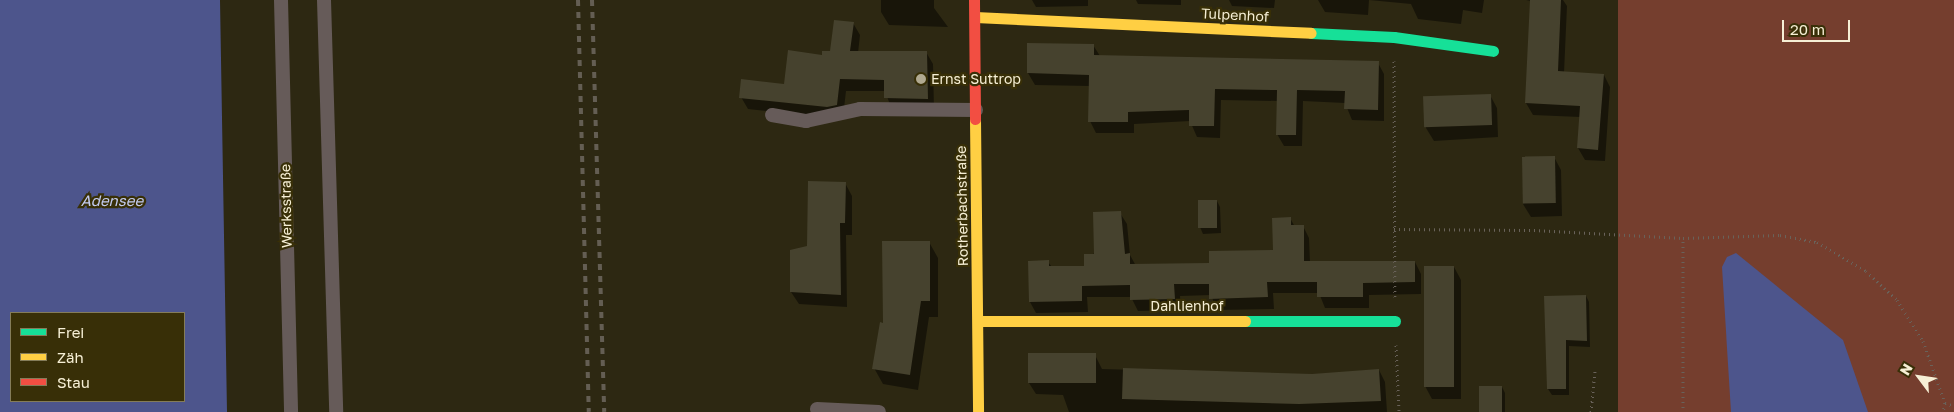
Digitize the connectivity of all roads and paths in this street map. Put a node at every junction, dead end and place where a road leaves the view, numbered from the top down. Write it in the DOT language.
graph roads {
  1 [pos="281,0"];
  2 [pos="324,0"];
  3 [pos="974,0"];
  4 [pos="975,17"];
  5 [pos="1394,37"];
  6 [pos="1494,51"];
  7 [pos="976,110"];
  8 [pos="772,116"];
  9 [pos="1684,238"];
  10 [pos="1395,320"];
  11 [pos="978,321"];
  12 [pos="1595,370"];
  13 [pos="1945,403"];
  14 [pos="1954,406"];
  15 [pos="817,409"];
  16 [pos="291,412"];
  17 [pos="336,412"];
  18 [pos="879,412"];
  19 [pos="978,412"];
  20 [pos="1591,412"];
  21 [pos="1683,412"];
  22 [pos="1943,412"];
  1 -- 16 [label="lane, Werksstraße"];
  2 -- 17 [label="lane"];
  3 -- 4 [label="street, Rotherbachstraße"];
  4 -- 5 [label="street, Tulpenhof"];
  4 -- 7 [label="street, Rotherbachstraße"];
  5 -- 6 [label="street, Tulpenhof"];
  5 -- 9 [label="path"];
  7 -- 8 [label="lane"];
  7 -- 11 [label="street, Rotherbachstraße"];
  9 -- 13 [label="path"];
  9 -- 21 [label="path"];
  10 -- 11 [label="street, Dahlienhof"];
  11 -- 19 [label="street, Rotherbachstraße"];
  12 -- 20 [label="path"];
  13 -- 14 [label="path"];
  13 -- 22 [label="path"];
  15 -- 18 [label="lane"];
}
